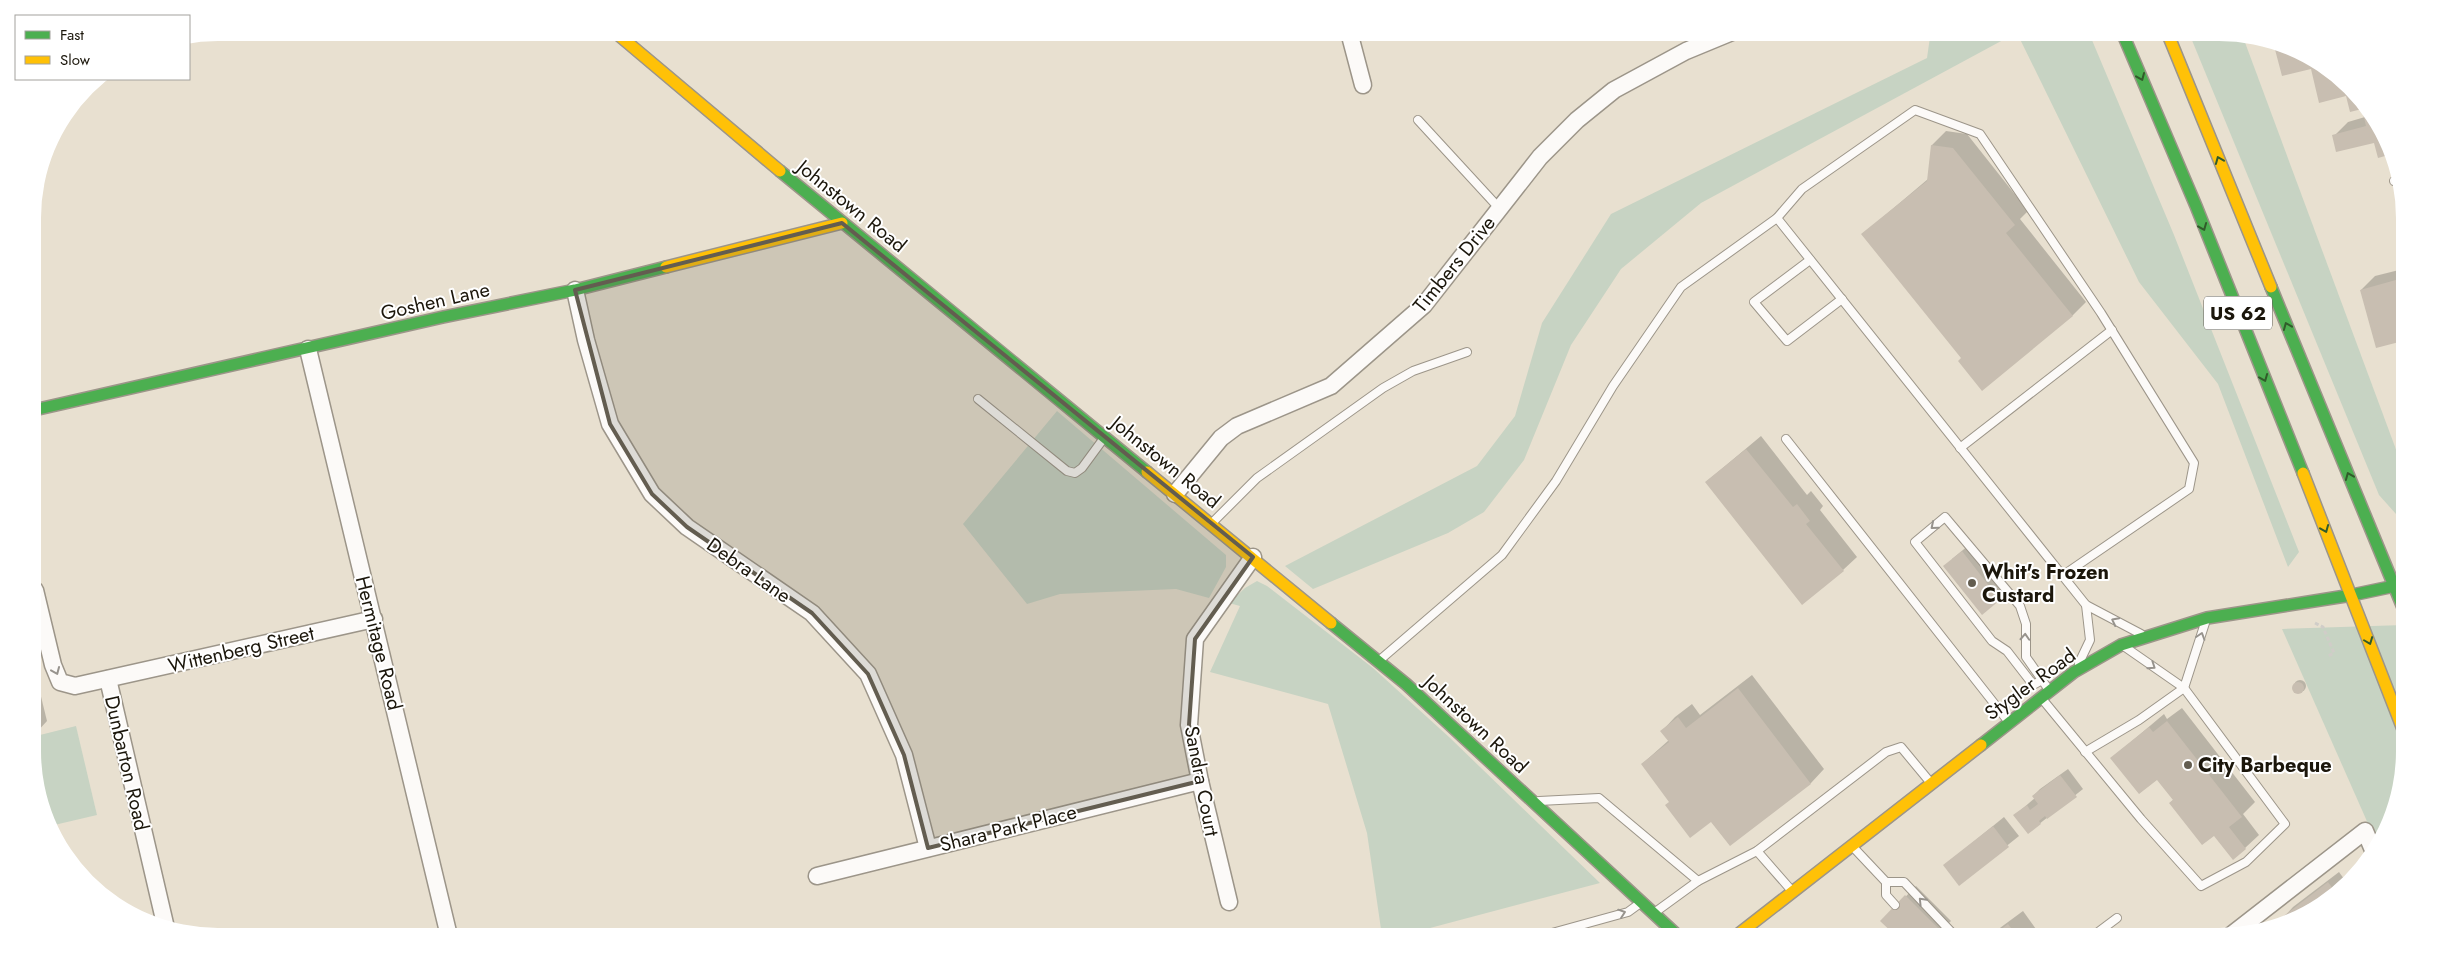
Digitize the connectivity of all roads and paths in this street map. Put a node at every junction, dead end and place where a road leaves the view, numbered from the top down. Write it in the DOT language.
graph roads {
  1 [pos="626,41"];
  2 [pos="1351,41"];
  3 [pos="1710,41"];
  4 [pos="2126,41"];
  5 [pos="2171,41"];
  6 [pos="1363,85"];
  7 [pos="1418,120"];
  8 [pos="1499,208"];
  9 [pos="1777,218"];
  10 [pos="842,223"];
  11 [pos="1810,260"];
  12 [pos="575,290"];
  13 [pos="1842,299"];
  14 [pos="2112,330"];
  15 [pos="308,350"];
  16 [pos="1467,352"];
  17 [pos="978,399"];
  18 [pos="42,408"];
  19 [pos="1105,437"];
  20 [pos="1786,440"];
  21 [pos="1960,448"];
  22 [pos="1175,494"];
  23 [pos="1212,523"];
  24 [pos="1253,558"];
  25 [pos="2062,576"];
  26 [pos="2396,578"];
  27 [pos="2396,586"];
  28 [pos="2352,595"];
  29 [pos="2086,605"];
  30 [pos="41,616"];
  31 [pos="2207,618"];
  32 [pos="374,619"];
  33 [pos="2308,623"];
  34 [pos="2146,636"];
  35 [pos="2121,645"];
  36 [pos="2328,656"];
  37 [pos="1379,662"];
  38 [pos="2074,672"];
  39 [pos="108,679"];
  40 [pos="2042,680"];
  41 [pos="2184,688"];
  42 [pos="2046,695"];
  43 [pos="2396,711"];
  44 [pos="2009,722"];
  45 [pos="2085,752"];
  46 [pos="1200,781"];
  47 [pos="1931,784"];
  48 [pos="1532,801"];
  49 [pos="2370,842"];
  50 [pos="1852,846"];
  51 [pos="928,848"];
  52 [pos="1757,851"];
  53 [pos="817,876"];
  54 [pos="1698,881"];
  55 [pos="1886,882"];
  56 [pos="1792,892"];
  57 [pos="1228,902"];
  58 [pos="1641,902"];
  59 [pos="1895,906"];
  60 [pos="1653,913"];
  61 [pos="2117,918"];
  62 [pos="164,919"];
  63 [pos="2247,925"];
  64 [pos="447,928"];
  65 [pos="1571,928"];
  66 [pos="1669,928"];
  67 [pos="1746,928"];
  68 [pos="1947,928"];
  69 [pos="2103,928"];
  1 -- 10 [label="main road, Johnstown Road"];
  2 -- 6 [label="street"];
  3 -- 8 [label="street, Timbers Drive"];
  4 -- 28 [label="main road, US 62, one-way"];
  26 -- 5 [label="main road, US 62, one-way"];
  7 -- 8 [label="lane"];
  8 -- 22 [label="street, Timbers Drive"];
  9 -- 11 [label="lane"];
  9 -- 14 [label="lane"];
  9 -- 37 [label="lane"];
  10 -- 12 [label="main road, Goshen Lane"];
  10 -- 19 [label="main road, Johnstown Road"];
  11 -- 13 [label="lane"];
  11 -- 13 [label="lane"];
  12 -- 15 [label="main road, Goshen Lane"];
  12 -- 51 [label="street, Debra Lane"];
  13 -- 21 [label="lane"];
  14 -- 21 [label="lane"];
  14 -- 25 [label="lane"];
  15 -- 18 [label="main road, Goshen Lane"];
  15 -- 32 [label="street, Hermitage Road"];
  16 -- 23 [label="lane"];
  17 -- 19 [label="lane"];
  19 -- 22 [label="main road, Johnstown Road"];
  20 -- 44 [label="lane"];
  21 -- 25 [label="lane"];
  22 -- 23 [label="main road, Johnstown Road"];
  23 -- 24 [label="main road, Johnstown Road"];
  24 -- 37 [label="main road, Johnstown Road"];
  24 -- 46 [label="street, Sandra Court"];
  25 -- 29 [label="lane"];
  27 -- 28 [label="main road, Stygler Road"];
  28 -- 31 [label="main road, Stygler Road"];
  28 -- 43 [label="main road, US 62, one-way"];
  34 -- 29 [label="lane, one-way"];
  29 -- 38 [label="lane"];
  30 -- 39 [label="street, Dunbarton Road, one-way"];
  31 -- 34 [label="main road, Stygler Road"];
  41 -- 31 [label="lane, one-way"];
  32 -- 39 [label="street, Wittenberg Street"];
  32 -- 64 [label="street, Hermitage Road"];
  33 -- 36 [label="path"];
  34 -- 35 [label="main road, Stygler Road"];
  35 -- 38 [label="main road, Stygler Road"];
  35 -- 41 [label="lane, one-way"];
  37 -- 48 [label="main road, Johnstown Road"];
  38 -- 42 [label="main road, Stygler Road"];
  39 -- 62 [label="street, Dunbarton Road"];
  40 -- 40 [label="lane, one-way"];
  40 -- 42 [label="lane"];
  41 -- 45 [label="lane"];
  41 -- 45 [label="lane"];
  42 -- 44 [label="main road, Stygler Road"];
  42 -- 45 [label="lane"];
  44 -- 47 [label="main road, Stygler Road"];
  46 -- 51 [label="street, Shara Park Place"];
  46 -- 57 [label="street, Sandra Court"];
  47 -- 50 [label="main road, Stygler Road"];
  47 -- 52 [label="lane"];
  48 -- 54 [label="lane"];
  48 -- 58 [label="main road, Johnstown Road"];
  49 -- 63 [label="street"];
  50 -- 55 [label="lane"];
  50 -- 56 [label="main road, Stygler Road"];
  51 -- 53 [label="street, Shara Park Place"];
  52 -- 54 [label="lane"];
  52 -- 56 [label="lane"];
  54 -- 60 [label="lane"];
  55 -- 59 [label="lane"];
  68 -- 55 [label="lane, one-way"];
  56 -- 67 [label="main road, Stygler Road"];
  58 -- 60 [label="main road, Johnstown Road"];
  65 -- 58 [label="lane, one-way"];
  60 -- 66 [label="main road, Johnstown Road"];
  61 -- 69 [label="lane"];
}
